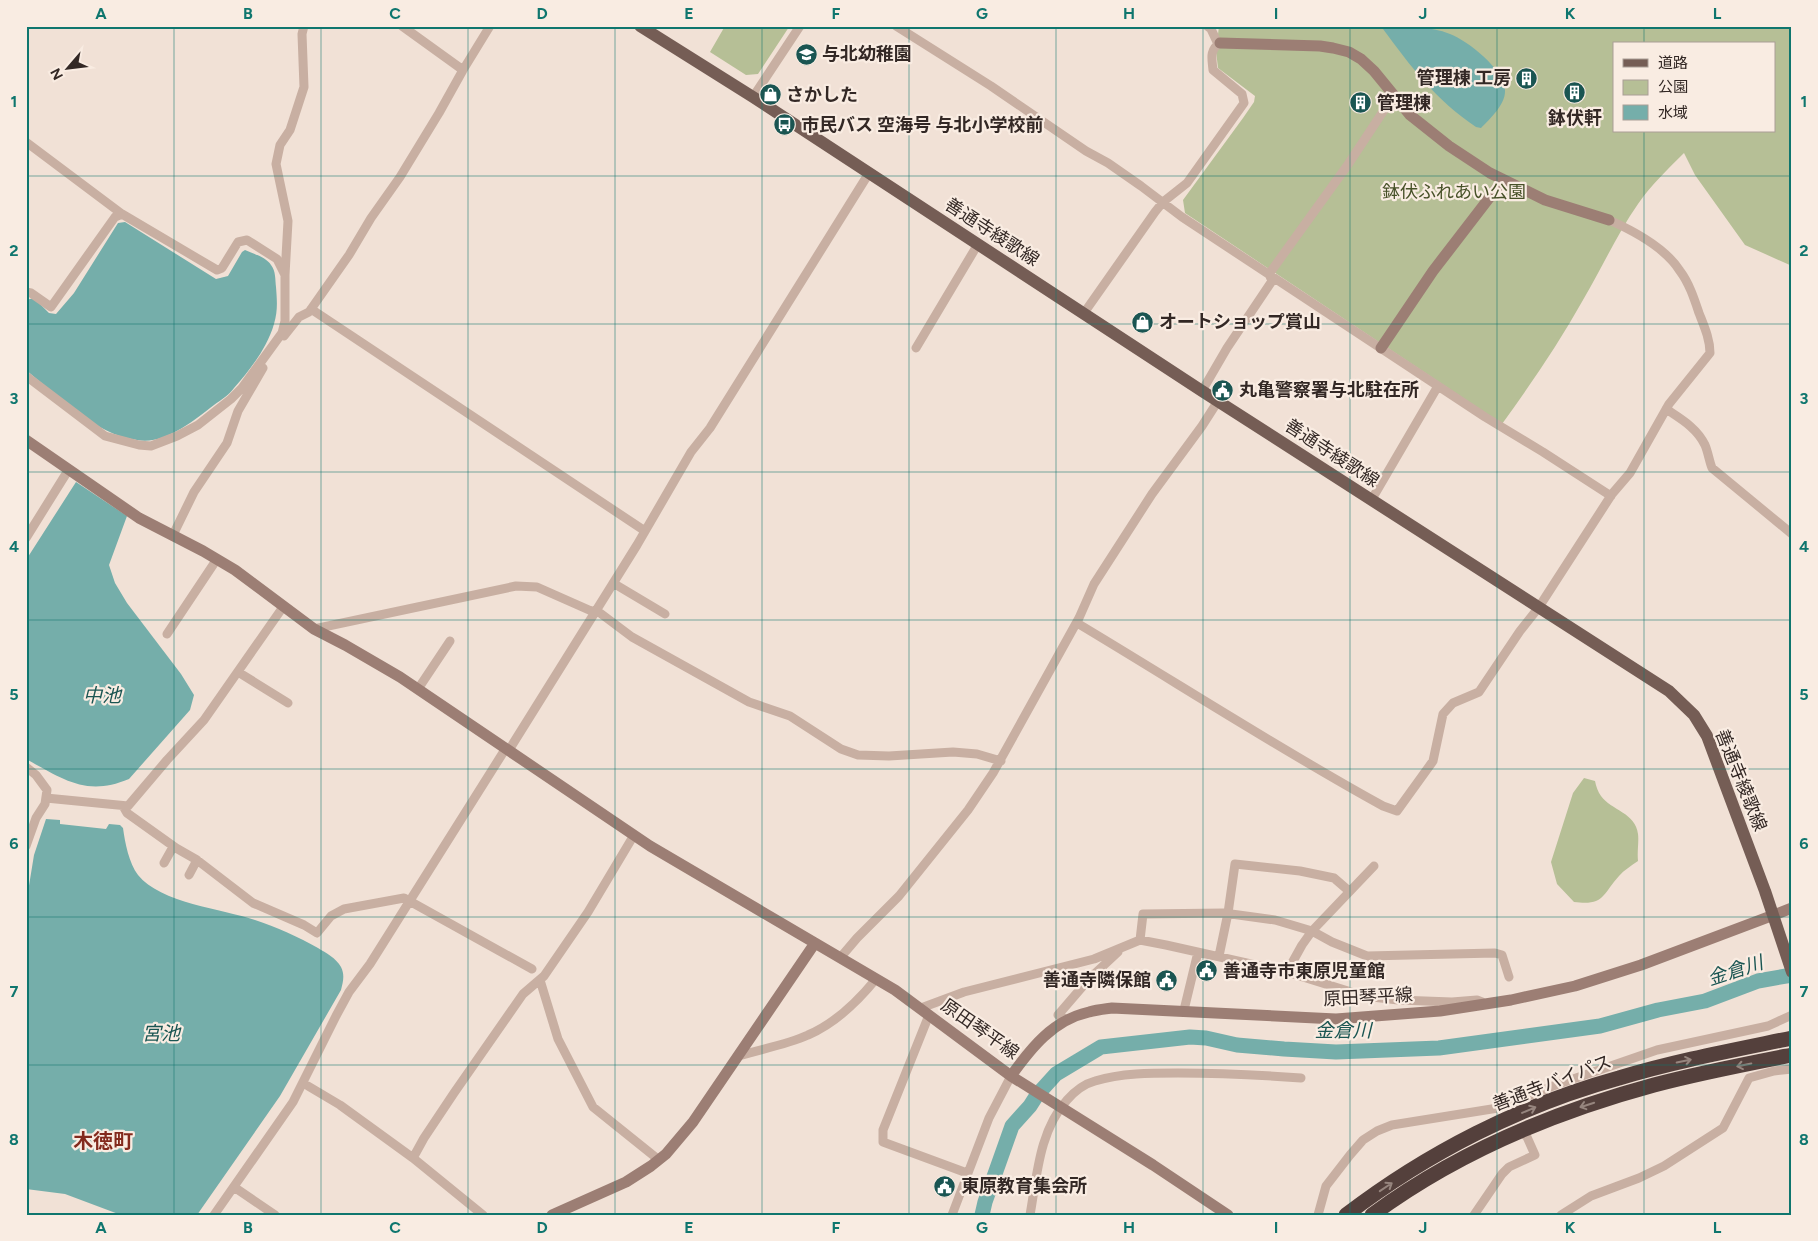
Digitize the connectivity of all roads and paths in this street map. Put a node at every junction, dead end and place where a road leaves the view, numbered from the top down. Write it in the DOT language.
graph roads {
  1 [pos="304,26"];
  2 [pos="402,26"];
  3 [pos="490,26"];
  4 [pos="640,26"];
  5 [pos="800,26"];
  6 [pos="896,26"];
  7 [pos="1210,27"];
  8 [pos="1219,44"];
  9 [pos="463,70"];
  10 [pos="1394,94"];
  11 [pos="753,97"];
  12 [pos="26,142"];
  13 [pos="869,173"];
  14 [pos="1503,180"];
  15 [pos="1163,202"];
  16 [pos="122,214"];
  17 [pos="1609,220"];
  18 [pos="978,244"];
  19 [pos="1269,274"];
  20 [pos="285,275"];
  21 [pos="26,292"];
  22 [pos="311,310"];
  23 [pos="1084,313"];
  24 [pos="916,348"];
  25 [pos="1381,348"];
  26 [pos="26,376"];
  27 [pos="1438,386"];
  28 [pos="1202,390"];
  29 [pos="1218,401"];
  30 [pos="1666,409"];
  31 [pos="26,440"];
  32 [pos="69,470"];
  33 [pos="1611,496"];
  34 [pos="1372,499"];
  35 [pos="645,531"];
  36 [pos="1792,534"];
  37 [pos="172,535"];
  38 [pos="26,538"];
  39 [pos="217,559"];
  40 [pos="614,583"];
  41 [pos="283,607"];
  42 [pos="1539,607"];
  43 [pos="596,612"];
  44 [pos="665,614"];
  45 [pos="1077,623"];
  46 [pos="314,629"];
  47 [pos="167,634"];
  48 [pos="450,641"];
  49 [pos="238,672"];
  50 [pos="418,689"];
  51 [pos="288,702"];
  52 [pos="507,749"];
  53 [pos="1000,761"];
  54 [pos="26,767"];
  55 [pos="26,776"];
  56 [pos="42,784"];
  57 [pos="46,798"];
  58 [pos="124,806"];
  59 [pos="634,835"];
  60 [pos="26,846"];
  61 [pos="173,847"];
  62 [pos="197,860"];
  63 [pos="164,863"];
  64 [pos="1374,866"];
  65 [pos="189,875"];
  66 [pos="1349,891"];
  67 [pos="410,901"];
  68 [pos="1792,908"];
  69 [pos="1228,914"];
  70 [pos="1772,915"];
  71 [pos="1312,931"];
  72 [pos="1140,940"];
  73 [pos="815,943"];
  74 [pos="1122,948"];
  75 [pos="1198,952"];
  76 [pos="1219,956"];
  77 [pos="840,958"];
  78 [pos="532,969"];
  79 [pos="1287,972"];
  80 [pos="1792,972"];
  81 [pos="1510,977"];
  82 [pos="876,979"];
  83 [pos="540,980"];
  84 [pos="1487,1003"];
  85 [pos="1184,1010"];
  86 [pos="925,1012"];
  87 [pos="1792,1016"];
  88 [pos="1067,1020"];
  89 [pos="1792,1038"];
  90 [pos="1792,1055"];
  91 [pos="738,1056"];
  92 [pos="1792,1069"];
  93 [pos="1015,1078"];
  94 [pos="1300,1078"];
  95 [pos="308,1086"];
  96 [pos="1061,1108"];
  97 [pos="1498,1108"];
  98 [pos="1508,1118"];
  99 [pos="1521,1131"];
  100 [pos="413,1158"];
  101 [pos="659,1160"];
  102 [pos="967,1174"];
  103 [pos="1326,1186"];
  104 [pos="234,1187"];
  105 [pos="214,1215"];
  106 [pos="275,1215"];
  107 [pos="483,1215"];
  108 [pos="552,1215"];
  109 [pos="952,1215"];
  110 [pos="1030,1215"];
  111 [pos="1228,1215"];
  112 [pos="1314,1215"];
  113 [pos="1318,1215"];
  114 [pos="1346,1215"];
  115 [pos="1372,1215"];
  116 [pos="1474,1215"];
  117 [pos="1561,1215"];
  1 -- 20 [label="street"];
  2 -- 9 [label="street"];
  3 -- 9 [label="street"];
  4 -- 11 [label="main road, 善通寺綾歌線"];
  5 -- 11 [label="street"];
  6 -- 15 [label="street"];
  7 -- 8 [label="street"];
  8 -- 10 [label="street"];
  8 -- 15 [label="street"];
  9 -- 22 [label="street"];
  10 -- 14 [label="street"];
  10 -- 19 [label="street"];
  11 -- 13 [label="main road, 善通寺綾歌線"];
  12 -- 16 [label="street"];
  13 -- 18 [label="main road, 善通寺綾歌線"];
  13 -- 35 [label="street"];
  14 -- 17 [label="street"];
  14 -- 25 [label="street"];
  15 -- 19 [label="street"];
  15 -- 23 [label="street"];
  16 -- 20 [label="street"];
  16 -- 21 [label="street"];
  17 -- 30 [label="street"];
  18 -- 23 [label="main road, 善通寺綾歌線"];
  18 -- 24 [label="street"];
  19 -- 25 [label="street"];
  19 -- 28 [label="street"];
  20 -- 26 [label="street"];
  22 -- 35 [label="street"];
  22 -- 37 [label="street"];
  23 -- 28 [label="main road, 善通寺綾歌線"];
  25 -- 27 [label="street"];
  27 -- 33 [label="street"];
  27 -- 34 [label="street"];
  28 -- 29 [label="main road, 善通寺綾歌線"];
  29 -- 34 [label="main road, 善通寺綾歌線"];
  29 -- 45 [label="street"];
  30 -- 33 [label="street"];
  30 -- 36 [label="street"];
  31 -- 32 [label="street, 原田琴平線"];
  32 -- 37 [label="street, 原田琴平線"];
  32 -- 38 [label="street"];
  33 -- 42 [label="street"];
  34 -- 42 [label="main road, 善通寺綾歌線"];
  35 -- 40 [label="street"];
  37 -- 39 [label="street, 原田琴平線"];
  39 -- 41 [label="street, 原田琴平線"];
  39 -- 47 [label="street"];
  40 -- 43 [label="street"];
  40 -- 44 [label="street"];
  41 -- 46 [label="street, 原田琴平線"];
  41 -- 49 [label="street"];
  42 -- 45 [label="street"];
  42 -- 70 [label="main road, 善通寺綾歌線"];
  43 -- 46 [label="street"];
  43 -- 52 [label="street"];
  43 -- 53 [label="street"];
  45 -- 53 [label="street"];
  46 -- 50 [label="street, 原田琴平線"];
  48 -- 50 [label="street"];
  49 -- 51 [label="street"];
  49 -- 58 [label="street"];
  50 -- 52 [label="street, 原田琴平線"];
  52 -- 59 [label="street, 原田琴平線"];
  52 -- 67 [label="street"];
  53 -- 77 [label="street"];
  54 -- 56 [label="street"];
  55 -- 56 [label="street"];
  56 -- 57 [label="street"];
  57 -- 58 [label="street"];
  57 -- 60 [label="street"];
  58 -- 61 [label="street"];
  59 -- 73 [label="street, 原田琴平線"];
  59 -- 83 [label="street"];
  61 -- 62 [label="street"];
  61 -- 63 [label="street"];
  62 -- 65 [label="street"];
  62 -- 67 [label="street"];
  64 -- 66 [label="street"];
  66 -- 69 [label="street"];
  66 -- 71 [label="street"];
  67 -- 78 [label="street"];
  67 -- 104 [label="street"];
  68 -- 70 [label="street, 原田琴平線"];
  69 -- 71 [label="street"];
  69 -- 72 [label="street"];
  69 -- 76 [label="street"];
  70 -- 80 [label="main road, 善通寺綾歌線"];
  70 -- 84 [label="street, 原田琴平線"];
  71 -- 79 [label="street"];
  71 -- 81 [label="street"];
  72 -- 74 [label="street"];
  72 -- 75 [label="street"];
  73 -- 77 [label="street, 原田琴平線"];
  73 -- 91 [label="street"];
  74 -- 86 [label="street"];
  74 -- 88 [label="street"];
  75 -- 76 [label="street"];
  75 -- 85 [label="street"];
  76 -- 79 [label="street"];
  77 -- 82 [label="street, 原田琴平線"];
  79 -- 84 [label="street"];
  82 -- 86 [label="street, 原田琴平線"];
  82 -- 91 [label="street"];
  83 -- 100 [label="street"];
  83 -- 101 [label="street"];
  84 -- 85 [label="street, 原田琴平線"];
  85 -- 88 [label="street, 原田琴平線"];
  86 -- 93 [label="street, 原田琴平線"];
  86 -- 102 [label="street"];
  87 -- 97 [label="street"];
  88 -- 93 [label="street, 原田琴平線"];
  98 -- 89 [label="highway, 善通寺バイパス, one-way"];
  90 -- 99 [label="highway, 善通寺バイパス, one-way"];
  91 -- 101 [label="street"];
  92 -- 117 [label="street"];
  93 -- 96 [label="street"];
  93 -- 102 [label="street"];
  94 -- 96 [label="street"];
  95 -- 100 [label="street"];
  96 -- 110 [label="street"];
  96 -- 111 [label="street"];
  97 -- 98 [label="street"];
  97 -- 103 [label="street"];
  98 -- 99 [label="street"];
  114 -- 98 [label="highway, 善通寺バイパス, one-way"];
  99 -- 115 [label="highway, 善通寺バイパス"];
  99 -- 116 [label="street"];
  100 -- 107 [label="street"];
  101 -- 108 [label="street"];
  102 -- 109 [label="street"];
  103 -- 112 [label="street"];
  103 -- 113 [label="street"];
  104 -- 105 [label="street"];
  104 -- 106 [label="street"];
}
